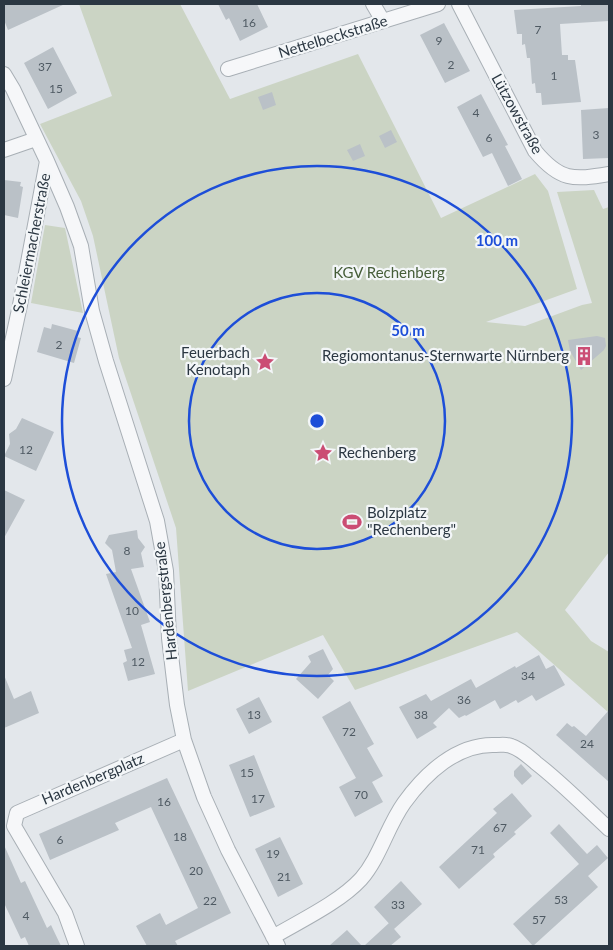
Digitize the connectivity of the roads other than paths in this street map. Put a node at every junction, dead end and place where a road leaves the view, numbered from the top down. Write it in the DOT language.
graph roads {
  1 [pos="373,4"];
  2 [pos="438,4"];
  3 [pos="459,4"];
  4 [pos="383,21"];
  5 [pos="228,69"];
  6 [pos="4,74"];
  7 [pos="36,139"];
  8 [pos="4,150"];
  9 [pos="47,161"];
  10 [pos="609,174"];
  11 [pos="4,379"];
  12 [pos="184,740"];
  13 [pos="609,829"];
  14 [pos="276,942"];
  15 [pos="77,946"];
  1 -- 4 [label="street"];
  2 -- 4 [label="street, Nettelbeckstraße"];
  3 -- 10 [label="street, Lützowstraße"];
  4 -- 5 [label="street, Nettelbeckstraße"];
  6 -- 7 [label="street, Schleiermacherstraße"];
  7 -- 8 [label="street"];
  7 -- 9 [label="street, Schleiermacherstraße"];
  9 -- 11 [label="street, Schleiermacherstraße"];
  9 -- 12 [label="street, Hardenbergstraße"];
  12 -- 14 [label="street, Hardenbergstraße"];
  12 -- 15 [label="street, Hardenbergplatz"];
  13 -- 14 [label="street"];
}
